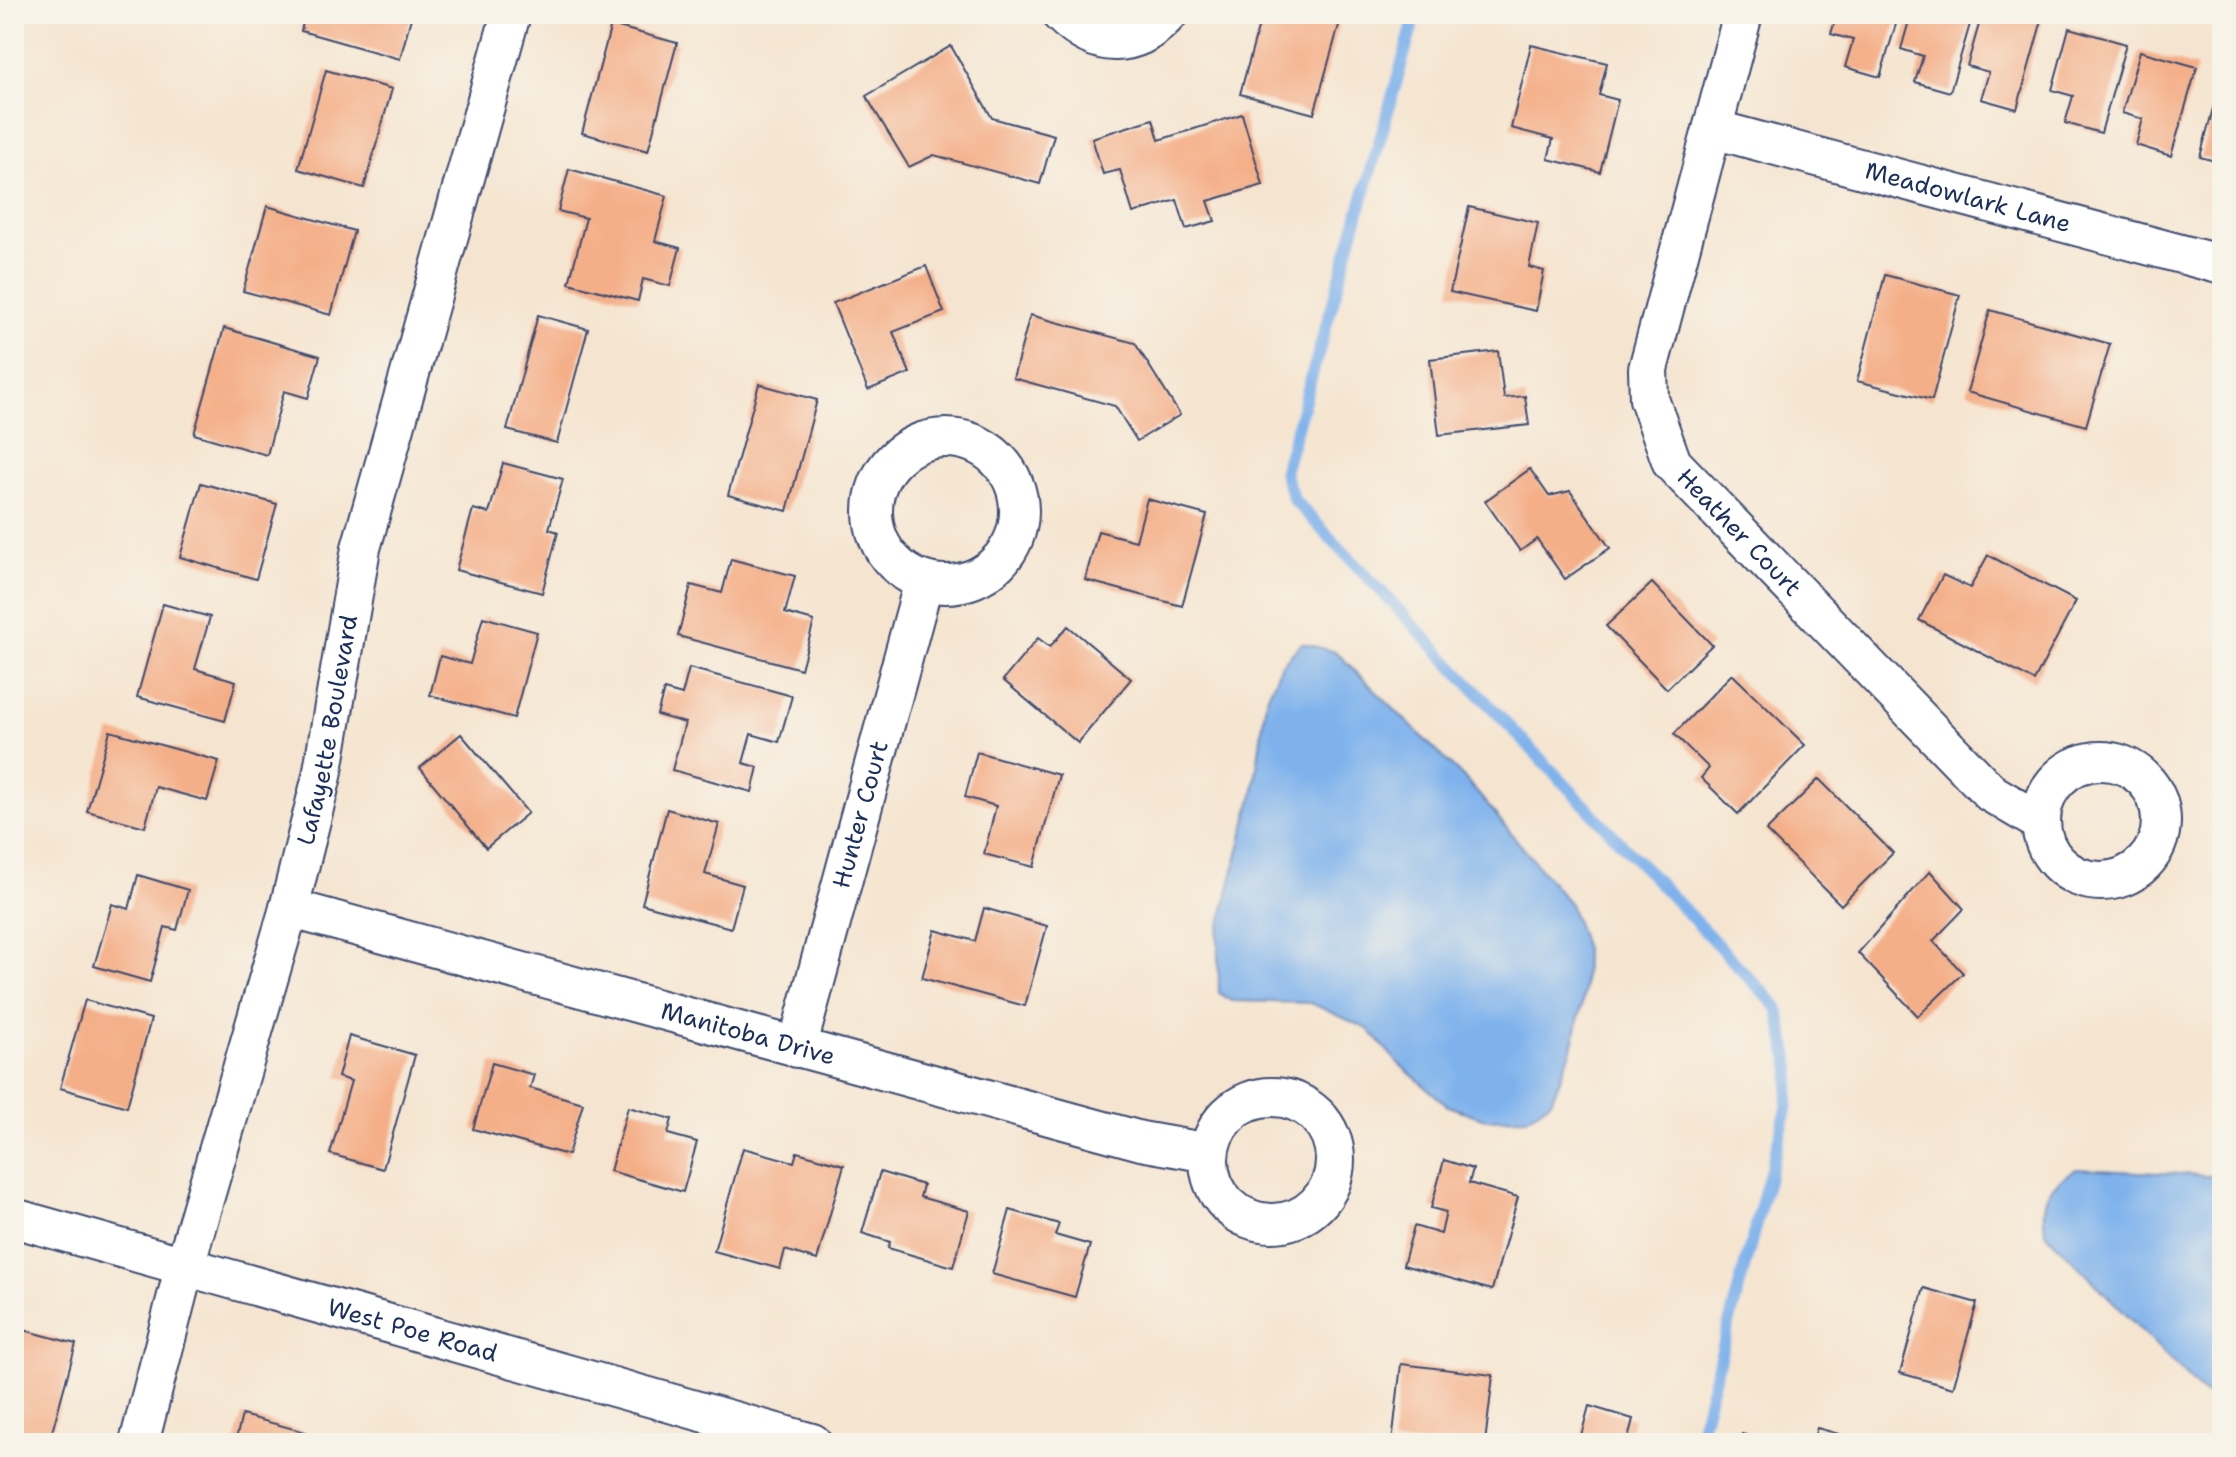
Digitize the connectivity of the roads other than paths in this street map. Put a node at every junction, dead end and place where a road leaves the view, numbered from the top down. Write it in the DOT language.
graph roads {
  1 [pos="511,14"];
  2 [pos="1061,14"];
  3 [pos="1168,14"];
  4 [pos="1743,14"];
  5 [pos="1713,129"];
  6 [pos="2222,265"];
  7 [pos="924,581"];
  8 [pos="2040,822"];
  9 [pos="289,908"];
  10 [pos="797,1048"];
  11 [pos="1209,1153"];
  12 [pos="14,1218"];
  13 [pos="185,1265"];
  14 [pos="139,1443"];
  15 [pos="812,1443"];
  1 -- 9 [label="street, Lafayette Boulevard"];
  2 -- 3 [label="street"];
  4 -- 5 [label="street, Heather Court"];
  5 -- 6 [label="street, Meadowlark Lane"];
  5 -- 8 [label="street, Heather Court"];
  7 -- 10 [label="street, Hunter Court"];
  9 -- 10 [label="street, Manitoba Drive"];
  9 -- 13 [label="street, Lafayette Boulevard"];
  10 -- 11 [label="street, Manitoba Drive"];
  12 -- 13 [label="street, West Poe Road"];
  13 -- 14 [label="street, Lafayette Boulevard"];
  13 -- 15 [label="street, West Poe Road"];
}
